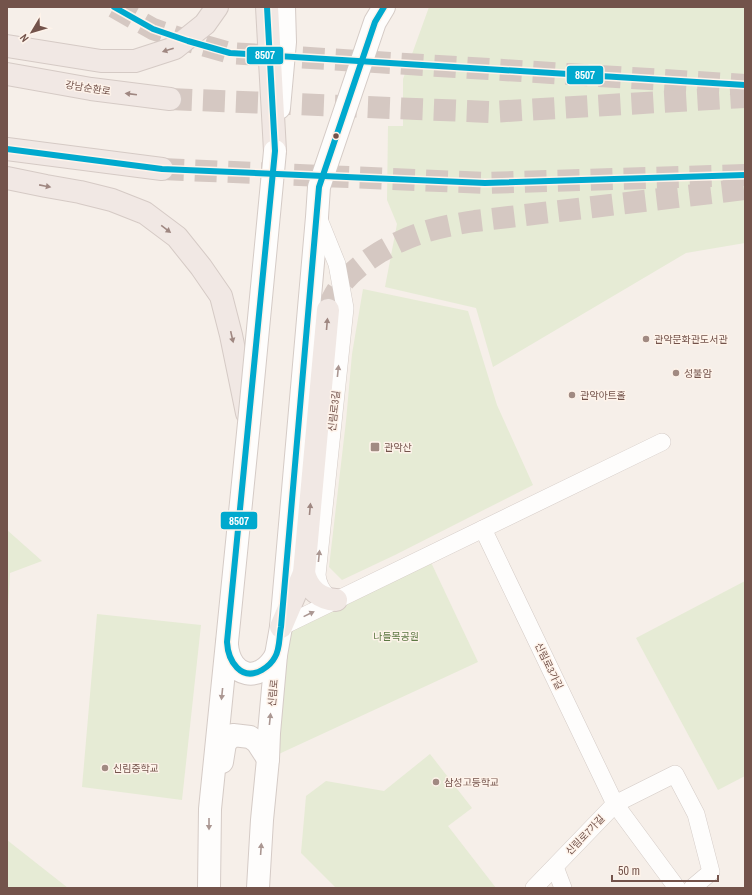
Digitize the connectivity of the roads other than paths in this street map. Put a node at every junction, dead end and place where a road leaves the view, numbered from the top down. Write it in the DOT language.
graph roads {
  1 [pos="217,7"];
  2 [pos="267,7"];
  3 [pos="284,7"];
  4 [pos="384,7"];
  5 [pos="7,46"];
  6 [pos="7,74"];
  7 [pos="170,99"];
  8 [pos="7,149"];
  9 [pos="275,152"];
  10 [pos="162,169"];
  11 [pos="7,178"];
  12 [pos="317,217"];
  13 [pos="328,310"];
  14 [pos="249,423"];
  15 [pos="662,442"];
  16 [pos="483,529"];
  17 [pos="304,573"];
  18 [pos="336,600"];
  19 [pos="281,627"];
  20 [pos="227,642"];
  21 [pos="276,655"];
  22 [pos="268,759"];
  23 [pos="212,785"];
  24 [pos="615,804"];
  25 [pos="555,866"];
  26 [pos="209,888"];
  27 [pos="258,888"];
  28 [pos="534,888"];
  29 [pos="563,888"];
  30 [pos="677,888"];
  31 [pos="692,888"];
  1 -- 5 [label="highway, one-way"];
  2 -- 9 [label="highway"];
  3 -- 9 [label="main road"];
  4 -- 12 [label="main road, 신림로"];
  7 -- 6 [label="highway, 강남순환로, one-way"];
  8 -- 10 [label="highway"];
  9 -- 14 [label="main road, bridge"];
  11 -- 14 [label="highway, one-way"];
  18 -- 12 [label="street, 신림로3길, one-way"];
  12 -- 19 [label="main road, 신림로"];
  17 -- 13 [label="highway, one-way"];
  14 -- 20 [label="main road, bridge"];
  15 -- 16 [label="street"];
  16 -- 18 [label="street"];
  16 -- 24 [label="street, 신림로3가길"];
  17 -- 18 [label="highway"];
  17 -- 19 [label="highway"];
  19 -- 18 [label="street, one-way"];
  19 -- 21 [label="main road, 신림로"];
  20 -- 21 [label="main road"];
  20 -- 23 [label="main road, one-way"];
  22 -- 21 [label="main road, 신림로, one-way"];
  22 -- 23 [label="main road"];
  27 -- 22 [label="main road, 신림로, one-way"];
  23 -- 26 [label="main road, one-way"];
  24 -- 25 [label="street, 신림로7가길"];
  24 -- 30 [label="street, 신림로3가길"];
  24 -- 31 [label="street"];
  25 -- 28 [label="street, 신림로7가길"];
  25 -- 29 [label="street"];
}
